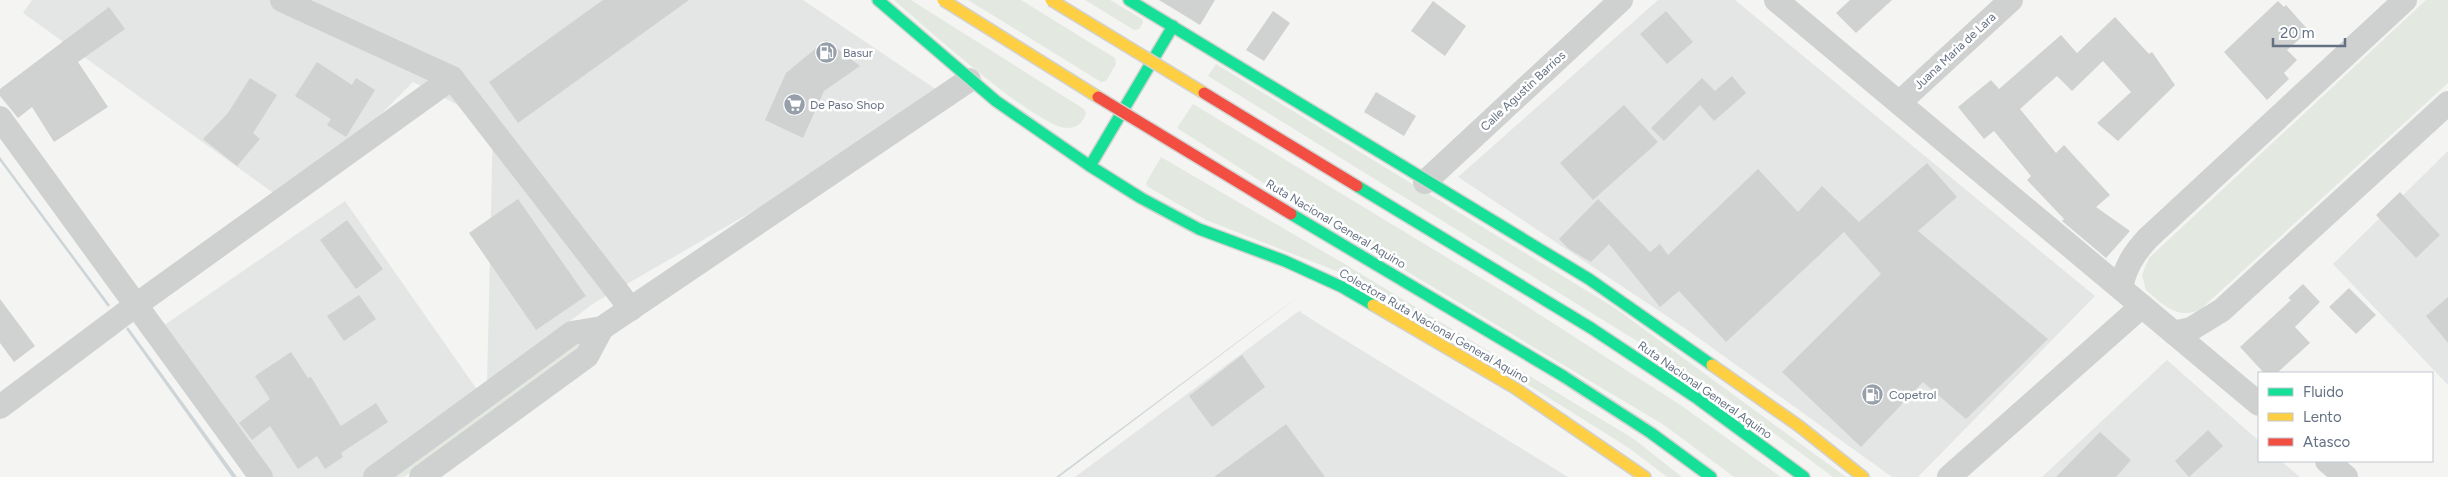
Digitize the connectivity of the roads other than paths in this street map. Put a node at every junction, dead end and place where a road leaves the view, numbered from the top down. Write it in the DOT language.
graph roads {
  1 [pos="282,0"];
  2 [pos="878,0"];
  3 [pos="943,0"];
  4 [pos="1051,0"];
  5 [pos="1129,0"];
  6 [pos="1620,0"];
  7 [pos="1776,0"];
  8 [pos="2011,0"];
  9 [pos="2406,0"];
  10 [pos="1173,26"];
  11 [pos="452,78"];
  12 [pos="969,80"];
  13 [pos="1899,103"];
  14 [pos="2448,103"];
  15 [pos="0,118"];
  16 [pos="1090,166"];
  17 [pos="1424,182"];
  18 [pos="2121,288"];
  19 [pos="136,306"];
  20 [pos="2142,306"];
  21 [pos="631,309"];
  22 [pos="602,328"];
  23 [pos="2174,333"];
  24 [pos="2258,403"];
  25 [pos="0,408"];
  26 [pos="2328,462"];
  27 [pos="261,477"];
  28 [pos="375,477"];
  29 [pos="422,477"];
  30 [pos="1645,477"];
  31 [pos="1711,477"];
  32 [pos="1804,477"];
  33 [pos="1863,477"];
  34 [pos="1949,477"];
  35 [pos="2346,477"];
  1 -- 11 [label="street"];
  2 -- 12 [label="main road, Colectora Ruta Nacional General Aquino"];
  3 -- 31 [label="main road, Ruta Nacional General Aquino, bridge"];
  4 -- 32 [label="main road, Ruta Nacional General Aquino, bridge"];
  5 -- 10 [label="main road"];
  6 -- 17 [label="street, Calle Agustin Barrios"];
  7 -- 13 [label="street"];
  8 -- 13 [label="street, Juana Maria de Lara"];
  9 -- 18 [label="street"];
  10 -- 16 [label="main road"];
  10 -- 17 [label="main road"];
  11 -- 19 [label="street"];
  11 -- 21 [label="street"];
  12 -- 16 [label="main road, Colectora Ruta Nacional General Aquino"];
  12 -- 21 [label="street"];
  13 -- 18 [label="street"];
  14 -- 23 [label="street"];
  15 -- 19 [label="street"];
  16 -- 30 [label="main road, Colectora Ruta Nacional General Aquino"];
  17 -- 33 [label="main road"];
  18 -- 20 [label="street"];
  19 -- 25 [label="street"];
  19 -- 27 [label="street"];
  20 -- 23 [label="street"];
  20 -- 34 [label="street"];
  21 -- 22 [label="street"];
  22 -- 28 [label="street"];
  22 -- 29 [label="street"];
  23 -- 24 [label="street"];
  26 -- 35 [label="street"];
}
